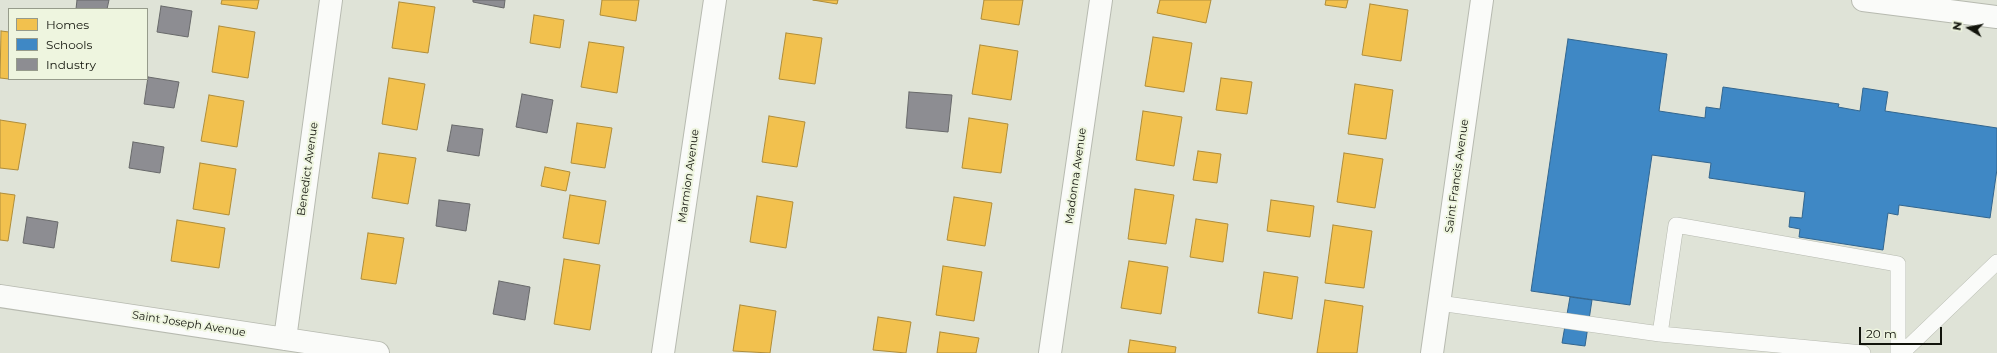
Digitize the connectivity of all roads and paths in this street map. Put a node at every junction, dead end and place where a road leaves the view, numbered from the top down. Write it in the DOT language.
graph roads {
  1 [pos="331,0"];
  2 [pos="715,0"];
  3 [pos="1101,0"];
  4 [pos="1482,0"];
  5 [pos="1863,0"];
  6 [pos="1997,17"];
  7 [pos="1997,262"];
  8 [pos="0,296"];
  9 [pos="1439,303"];
  10 [pos="1660,334"];
  11 [pos="285,339"];
  12 [pos="378,353"];
  13 [pos="664,353"];
  14 [pos="1050,353"];
  15 [pos="1432,353"];
  16 [pos="1864,353"];
  17 [pos="1898,353"];
  18 [pos="1902,353"];
  1 -- 11 [label="street, Benedict Avenue"];
  2 -- 13 [label="street, Marmion Avenue"];
  3 -- 14 [label="street, Madonna Avenue"];
  4 -- 9 [label="street, Saint Francis Avenue"];
  5 -- 6 [label="street"];
  7 -- 18 [label="lane"];
  8 -- 11 [label="street, Saint Joseph Avenue"];
  9 -- 10 [label="lane"];
  9 -- 15 [label="street, Saint Francis Avenue"];
  10 -- 16 [label="lane"];
  10 -- 17 [label="lane"];
  11 -- 12 [label="street, Saint Joseph Avenue"];
}
